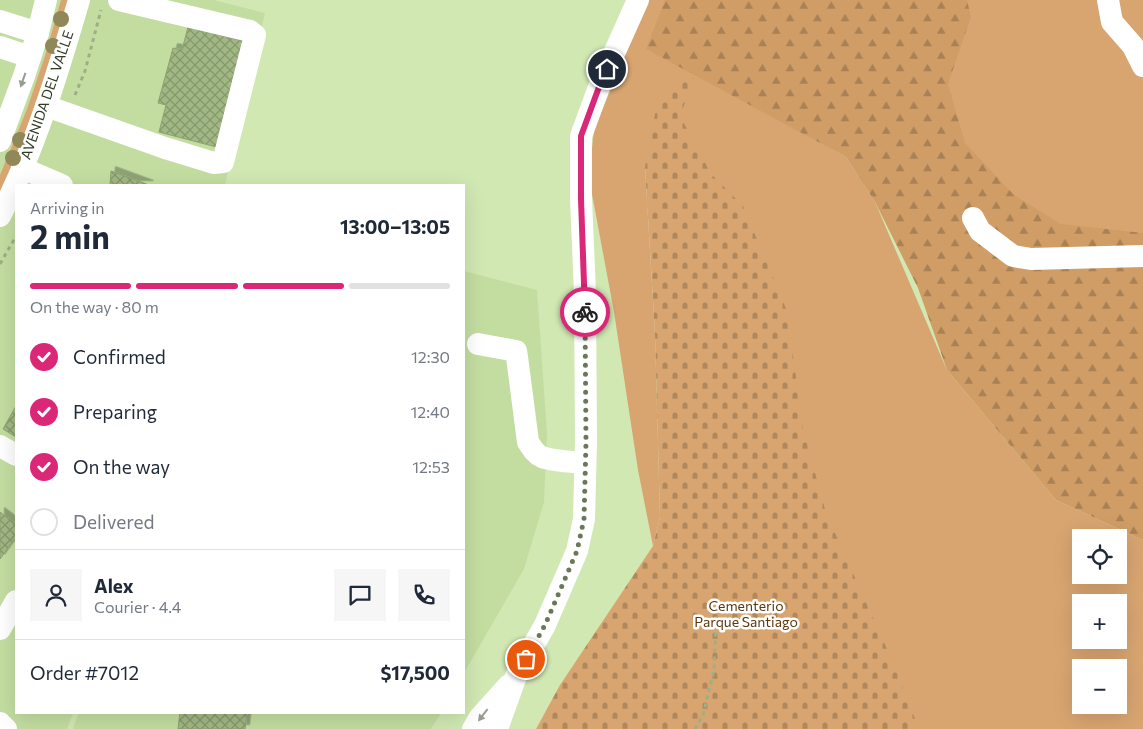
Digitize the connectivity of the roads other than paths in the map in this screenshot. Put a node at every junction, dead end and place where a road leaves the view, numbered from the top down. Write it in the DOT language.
graph roads {
  1 [pos="46,0"];
  2 [pos="79,0"];
  3 [pos="119,0"];
  4 [pos="638,0"];
  5 [pos="1108,0"];
  6 [pos="0,21"];
  7 [pos="38,33"];
  8 [pos="0,47"];
  9 [pos="30,57"];
  10 [pos="1143,66"];
  11 [pos="46,106"];
  12 [pos="0,141"];
  13 [pos="22,168"];
  14 [pos="17,184"];
  15 [pos="60,184"];
  16 [pos="15,189"];
  17 [pos="6,215"];
  18 [pos="973,218"];
  19 [pos="1143,256"];
  20 [pos="478,344"];
  21 [pos="0,446"];
  22 [pos="15,454"];
  23 [pos="585,463"];
  24 [pos="15,603"];
  25 [pos="0,629"];
  26 [pos="516,676"];
  27 [pos="0,723"];
  28 [pos="6,729"];
  29 [pos="473,729"];
  30 [pos="497,729"];
  1 -- 7 [label="street, AVENIDA DEL VALLE"];
  2 -- 11 [label="street, AVENIDA DEL VALLE"];
  3 -- 11 [label="street"];
  4 -- 23 [label="street"];
  5 -- 10 [label="street"];
  6 -- 7 [label="street"];
  7 -- 9 [label="street, AVENIDA DEL VALLE"];
  8 -- 9 [label="street"];
  9 -- 12 [label="street, AVENIDA DEL VALLE, one-way"];
  11 -- 13 [label="street, AVENIDA DEL VALLE"];
  13 -- 14 [label="street, AVENIDA DEL VALLE"];
  13 -- 15 [label="street"];
  16 -- 17 [label="street, AVENIDA DEL VALLE"];
  18 -- 19 [label="street"];
  20 -- 23 [label="street"];
  21 -- 22 [label="street"];
  23 -- 26 [label="street"];
  24 -- 25 [label="street"];
  26 -- 29 [label="street, one-way"];
  26 -- 30 [label="street"];
  27 -- 28 [label="street"];
}
